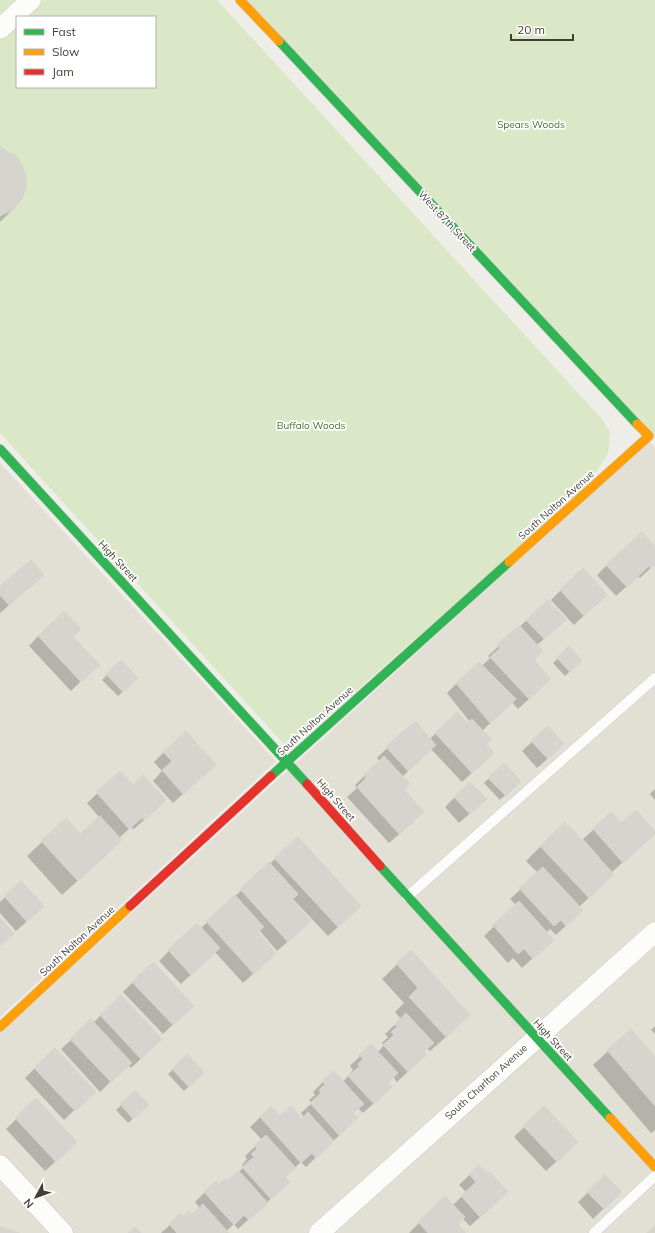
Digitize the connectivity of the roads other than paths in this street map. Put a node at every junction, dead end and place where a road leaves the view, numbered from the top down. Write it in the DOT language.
graph roads {
  1 [pos="31,0"];
  2 [pos="240,0"];
  3 [pos="0,29"];
  4 [pos="652,439"];
  5 [pos="0,449"];
  6 [pos="655,678"];
  7 [pos="287,761"];
  8 [pos="407,898"];
  9 [pos="655,932"];
  10 [pos="0,1027"];
  11 [pos="536,1037"];
  12 [pos="0,1165"];
  13 [pos="655,1167"];
  14 [pos="655,1176"];
  15 [pos="63,1233"];
  16 [pos="319,1233"];
  17 [pos="594,1233"];
  1 -- 3 [label="street"];
  2 -- 4 [label="street, West 87th Street"];
  4 -- 7 [label="street, South Nolton Avenue"];
  5 -- 7 [label="street, High Street"];
  6 -- 8 [label="lane"];
  7 -- 8 [label="street, High Street"];
  7 -- 10 [label="street, South Nolton Avenue"];
  8 -- 11 [label="street, High Street"];
  9 -- 11 [label="street, South Charlton Avenue"];
  11 -- 13 [label="street, High Street"];
  11 -- 16 [label="street, South Charlton Avenue"];
  12 -- 15 [label="street"];
  14 -- 17 [label="lane"];
}
